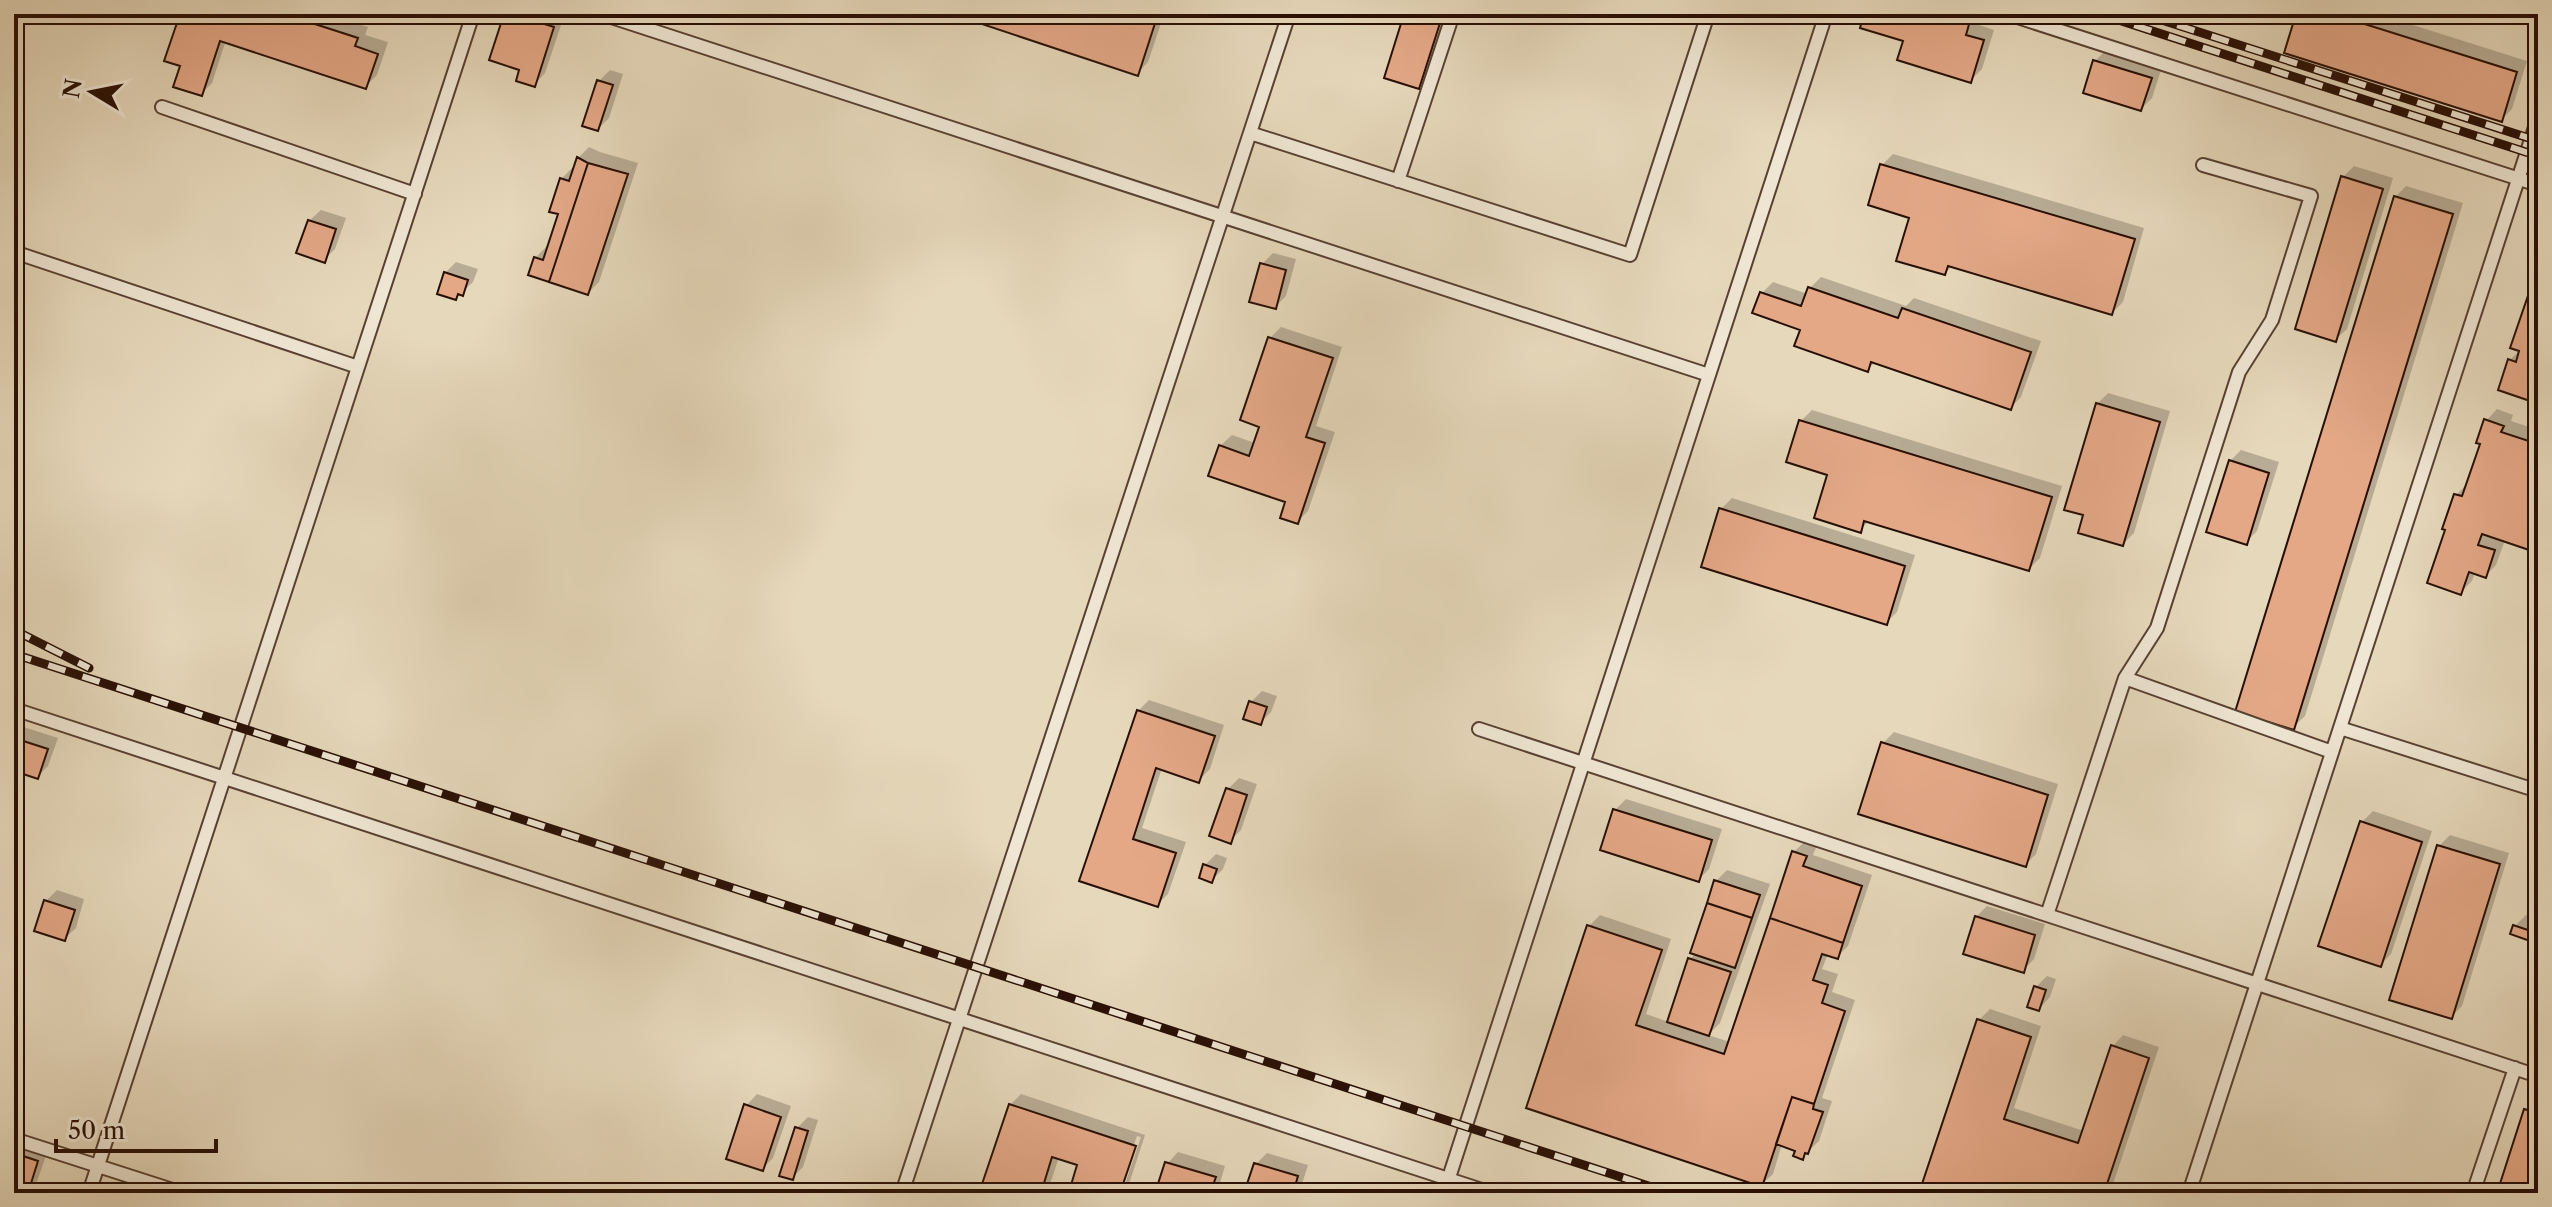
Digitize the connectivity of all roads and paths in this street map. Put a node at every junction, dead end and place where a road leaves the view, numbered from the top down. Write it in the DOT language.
graph roads {
  1 [pos="473,14"];
  2 [pos="602,14"];
  3 [pos="1289,14"];
  4 [pos="1453,14"];
  5 [pos="1708,14"];
  6 [pos="1826,14"];
  7 [pos="2008,14"];
  8 [pos="162,107"];
  9 [pos="2538,118"];
  10 [pos="1250,133"];
  11 [pos="2203,165"];
  12 [pos="2519,179"];
  13 [pos="1398,181"];
  14 [pos="2538,185"];
  15 [pos="415,194"];
  16 [pos="1223,215"];
  17 [pos="14,252"];
  18 [pos="358,367"];
  19 [pos="1709,375"];
  20 [pos="2125,678"];
  21 [pos="14,709"];
  22 [pos="2340,728"];
  23 [pos="1479,729"];
  24 [pos="2332,752"];
  25 [pos="1583,762"];
  26 [pos="224,778"];
  27 [pos="2538,791"];
  28 [pos="2047,915"];
  29 [pos="2257,985"];
  30 [pos="959,1019"];
  31 [pos="2515,1068"];
  32 [pos="2538,1076"];
  33 [pos="14,1139"];
  34 [pos="98,1166"];
  35 [pos="1448,1179"];
  36 [pos="89,1193"];
  37 [pos="182,1193"];
  38 [pos="902,1193"];
  39 [pos="1444,1193"];
  40 [pos="1491,1193"];
  41 [pos="2189,1193"];
  42 [pos="2473,1193"];
  1 -- 15 [label="lane"];
  2 -- 16 [label="lane"];
  3 -- 10 [label="lane"];
  4 -- 13 [label="lane"];
  5 -- 13 [label="lane"];
  6 -- 19 [label="lane"];
  7 -- 12 [label="lane"];
  8 -- 15 [label="lane"];
  9 -- 12 [label="lane"];
  10 -- 13 [label="lane"];
  10 -- 16 [label="lane"];
  11 -- 20 [label="lane"];
  12 -- 14 [label="lane"];
  12 -- 22 [label="lane"];
  15 -- 18 [label="lane"];
  16 -- 19 [label="lane"];
  16 -- 30 [label="lane"];
  17 -- 18 [label="lane"];
  18 -- 26 [label="lane"];
  19 -- 25 [label="lane"];
  20 -- 24 [label="lane"];
  20 -- 28 [label="lane"];
  21 -- 26 [label="lane"];
  22 -- 24 [label="lane"];
  22 -- 27 [label="lane"];
  23 -- 25 [label="lane"];
  24 -- 29 [label="lane"];
  25 -- 28 [label="lane"];
  25 -- 35 [label="lane"];
  26 -- 30 [label="lane"];
  26 -- 34 [label="lane"];
  28 -- 29 [label="lane"];
  29 -- 31 [label="lane"];
  29 -- 41 [label="lane"];
  30 -- 35 [label="lane"];
  30 -- 38 [label="lane"];
  31 -- 32 [label="lane"];
  31 -- 42 [label="lane"];
  33 -- 34 [label="lane"];
  34 -- 36 [label="lane"];
  34 -- 37 [label="lane"];
  35 -- 39 [label="lane"];
  35 -- 40 [label="lane"];
}
